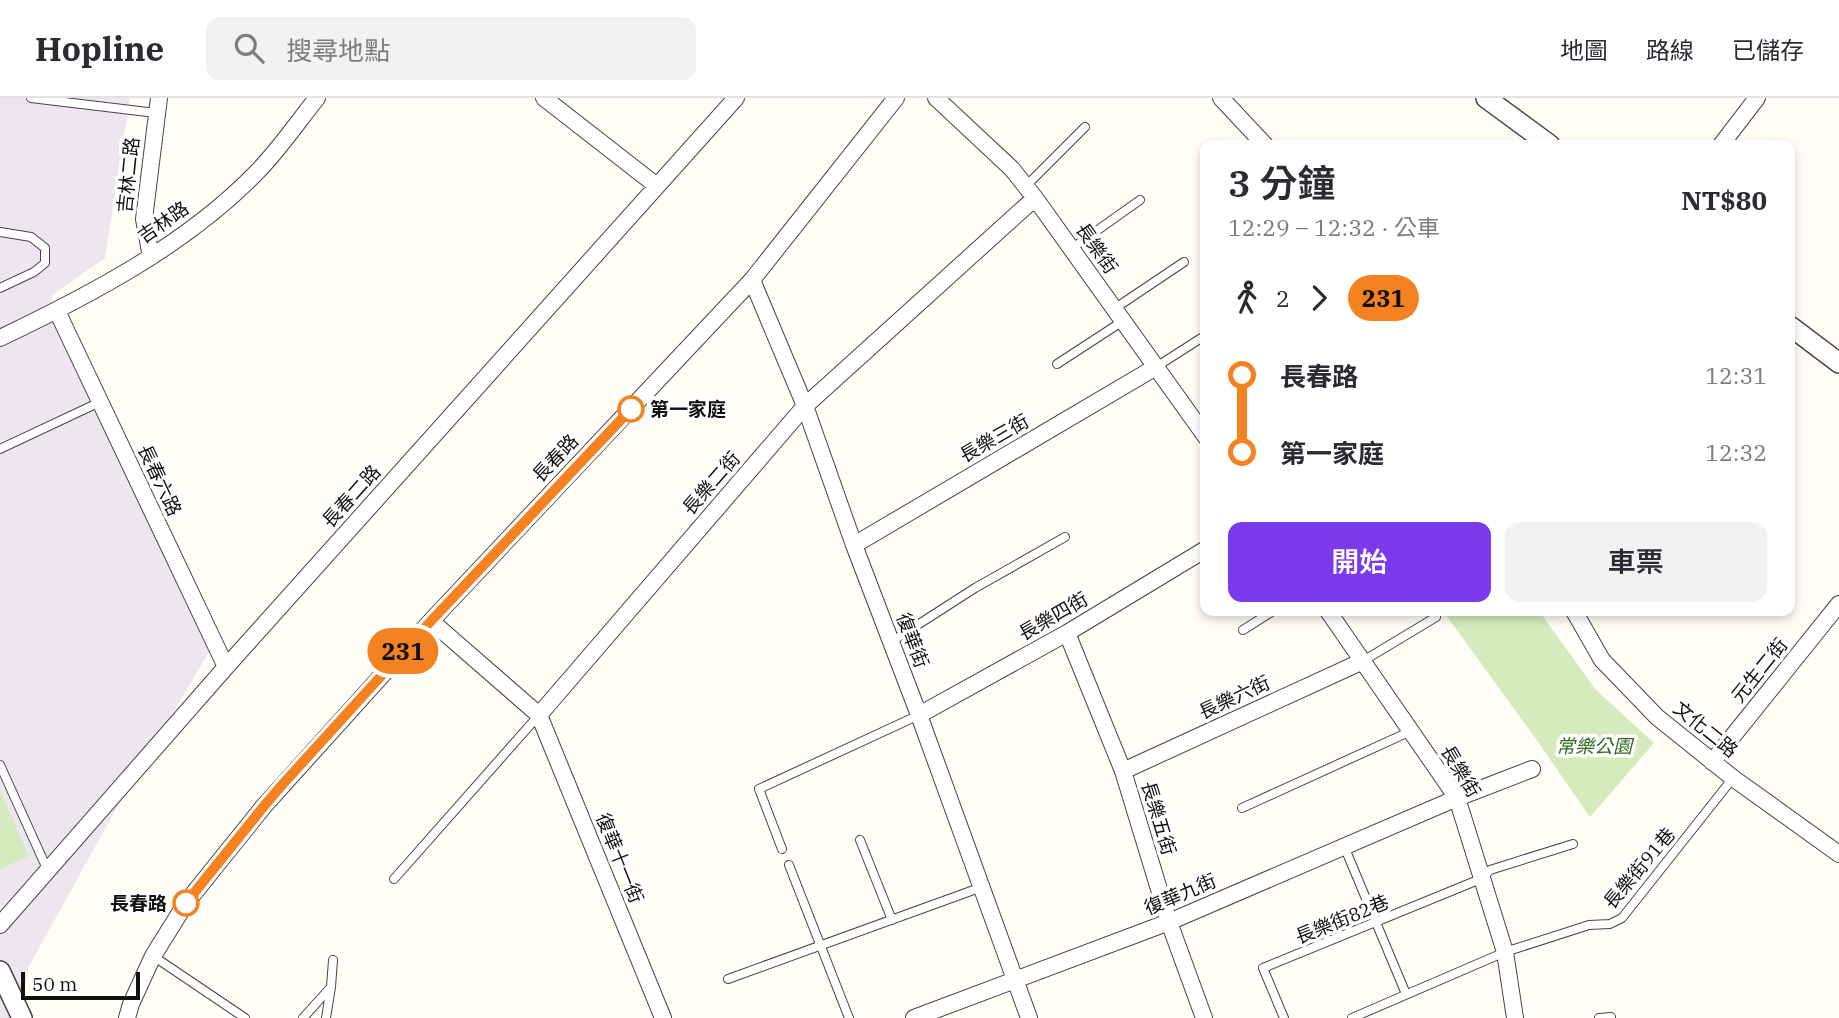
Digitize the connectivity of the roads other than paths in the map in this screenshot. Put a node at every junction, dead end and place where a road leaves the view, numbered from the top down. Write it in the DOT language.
graph roads {
  1 [pos="31,98"];
  2 [pos="317,98"];
  3 [pos="544,98"];
  4 [pos="736,98"];
  5 [pos="896,98"];
  6 [pos="936,98"];
  7 [pos="1221,98"];
  8 [pos="1486,98"];
  9 [pos="1757,98"];
  10 [pos="157,106"];
  11 [pos="1086,127"];
  12 [pos="1260,140"];
  13 [pos="1543,140"];
  14 [pos="1725,140"];
  15 [pos="657,186"];
  16 [pos="1031,192"];
  17 [pos="1140,200"];
  18 [pos="0,232"];
  19 [pos="1072,248"];
  20 [pos="151,257"];
  21 [pos="1184,262"];
  22 [pos="751,281"];
  23 [pos="0,288"];
  24 [pos="57,311"];
  25 [pos="1119,315"];
  26 [pos="1795,330"];
  27 [pos="0,338"];
  28 [pos="1200,339"];
  29 [pos="1839,363"];
  30 [pos="1057,364"];
  31 [pos="1156,367"];
  32 [pos="100,402"];
  33 [pos="806,406"];
  34 [pos="1200,427"];
  35 [pos="0,449"];
  36 [pos="1065,537"];
  37 [pos="854,545"];
  38 [pos="1200,553"];
  39 [pos="1839,604"];
  40 [pos="1265,616"];
  41 [pos="1332,616"];
  42 [pos="1577,616"];
  43 [pos="1436,617"];
  44 [pos="431,621"];
  45 [pos="1242,630"];
  46 [pos="1067,633"];
  47 [pos="891,642"];
  48 [pos="1363,661"];
  49 [pos="226,667"];
  50 [pos="540,715"];
  51 [pos="919,715"];
  52 [pos="1411,731"];
  53 [pos="1712,762"];
  54 [pos="0,765"];
  55 [pos="1532,769"];
  56 [pos="1123,771"];
  57 [pos="1733,778"];
  58 [pos="1457,798"];
  59 [pos="1242,808"];
  60 [pos="860,841"];
  61 [pos="1573,844"];
  62 [pos="1344,846"];
  63 [pos="782,849"];
  64 [pos="1839,854"];
  65 [pos="789,865"];
  66 [pos="48,871"];
  67 [pos="1483,878"];
  68 [pos="394,879"];
  69 [pos="982,887"];
  70 [pos="891,920"];
  71 [pos="1169,922"];
  72 [pos="1376,922"];
  73 [pos="0,925"];
  74 [pos="821,945"];
  75 [pos="1505,952"];
  76 [pos="153,956"];
  77 [pos="333,960"];
  78 [pos="1,976"];
  79 [pos="729,979"];
  80 [pos="1016,980"];
  81 [pos="331,987"];
  82 [pos="1406,994"];
  83 [pos="1356,1017"];
  84 [pos="1611,1017"];
  85 [pos="22,1018"];
  86 [pos="127,1018"];
  87 [pos="245,1018"];
  88 [pos="303,1018"];
  89 [pos="326,1018"];
  90 [pos="663,1018"];
  91 [pos="849,1018"];
  92 [pos="914,1018"];
  93 [pos="1029,1018"];
  94 [pos="1204,1018"];
  95 [pos="1284,1018"];
  96 [pos="1515,1018"];
  97 [pos="1599,1018"];
  1 -- 10 [label="lane"];
  2 -- 20 [label="street, 吉林路"];
  3 -- 15 [label="street"];
  4 -- 15 [label="street, 長春二路"];
  5 -- 22 [label="street, 長春路"];
  6 -- 16 [label="street, 長樂街"];
  7 -- 12 [label="street"];
  8 -- 13 [label="street"];
  9 -- 14 [label="street"];
  10 -- 20 [label="street, 吉林二路"];
  11 -- 16 [label="lane"];
  15 -- 49 [label="street, 長春二路"];
  16 -- 19 [label="street, 長樂街"];
  16 -- 33 [label="street, 長樂二街"];
  17 -- 19 [label="lane"];
  18 -- 23 [label="lane"];
  19 -- 25 [label="street, 長樂街"];
  20 -- 24 [label="street, 吉林路"];
  21 -- 25 [label="lane"];
  22 -- 33 [label="street, 復華街"];
  22 -- 44 [label="street, 長春路"];
  24 -- 27 [label="street, 吉林路"];
  24 -- 32 [label="street, 長春六路"];
  25 -- 30 [label="lane"];
  25 -- 31 [label="street, 長樂街"];
  26 -- 29 [label="street"];
  28 -- 31 [label="lane"];
  31 -- 34 [label="street, 長樂街"];
  31 -- 37 [label="street, 長樂三街"];
  32 -- 35 [label="lane"];
  32 -- 49 [label="street, 長春六路"];
  33 -- 37 [label="street, 復華街"];
  33 -- 50 [label="street, 長樂二街"];
  36 -- 47 [label="lane"];
  37 -- 47 [label="street, 復華街"];
  38 -- 46 [label="street, 長樂四街"];
  39 -- 53 [label="street, 元生二街"];
  40 -- 45 [label="lane"];
  41 -- 48 [label="street, 長樂街"];
  42 -- 53 [label="street, 文化二路"];
  43 -- 48 [label="lane"];
  44 -- 50 [label="street"];
  44 -- 76 [label="street, 長春路"];
  46 -- 51 [label="street, 長樂四街"];
  46 -- 56 [label="street, 長樂五街"];
  47 -- 51 [label="street, 復華街"];
  48 -- 52 [label="street, 長樂街"];
  48 -- 56 [label="street, 長樂六街"];
  49 -- 66 [label="street, 長春二路"];
  50 -- 68 [label="lane"];
  50 -- 90 [label="street, 復華十一街"];
  51 -- 63 [label="lane"];
  51 -- 69 [label="street, 復華街"];
  52 -- 58 [label="street, 長樂街"];
  52 -- 59 [label="lane"];
  53 -- 57 [label="street, 文化二路"];
  54 -- 66 [label="lane"];
  55 -- 58 [label="street, 復華九街"];
  56 -- 71 [label="street, 長樂五街"];
  57 -- 64 [label="street, 文化二路"];
  57 -- 75 [label="lane, 長樂街91巷"];
  58 -- 62 [label="street, 復華九街"];
  58 -- 67 [label="street, 長樂街"];
  60 -- 70 [label="lane"];
  61 -- 67 [label="lane, 長樂街82巷"];
  62 -- 71 [label="street, 復華九街"];
  62 -- 72 [label="lane"];
  65 -- 74 [label="lane"];
  66 -- 73 [label="street, 長春二路"];
  67 -- 72 [label="lane, 長樂街82巷"];
  67 -- 75 [label="street, 長樂街"];
  69 -- 70 [label="lane"];
  69 -- 80 [label="street, 復華街"];
  70 -- 74 [label="lane"];
  71 -- 80 [label="street, 復華九街"];
  71 -- 94 [label="street, 長樂五街"];
  72 -- 82 [label="lane"];
  72 -- 95 [label="lane, 長樂街82巷"];
  74 -- 79 [label="lane"];
  74 -- 91 [label="lane"];
  75 -- 82 [label="lane, 長樂街91巷"];
  75 -- 96 [label="street, 長樂街"];
  76 -- 86 [label="street, 長春路"];
  76 -- 87 [label="lane"];
  77 -- 81 [label="lane"];
  78 -- 85 [label="street"];
  80 -- 92 [label="street, 復華九街"];
  80 -- 93 [label="street, 復華街"];
  81 -- 88 [label="lane"];
  81 -- 89 [label="lane"];
  82 -- 83 [label="lane, 長樂街91巷"];
  84 -- 97 [label="lane"];
}
